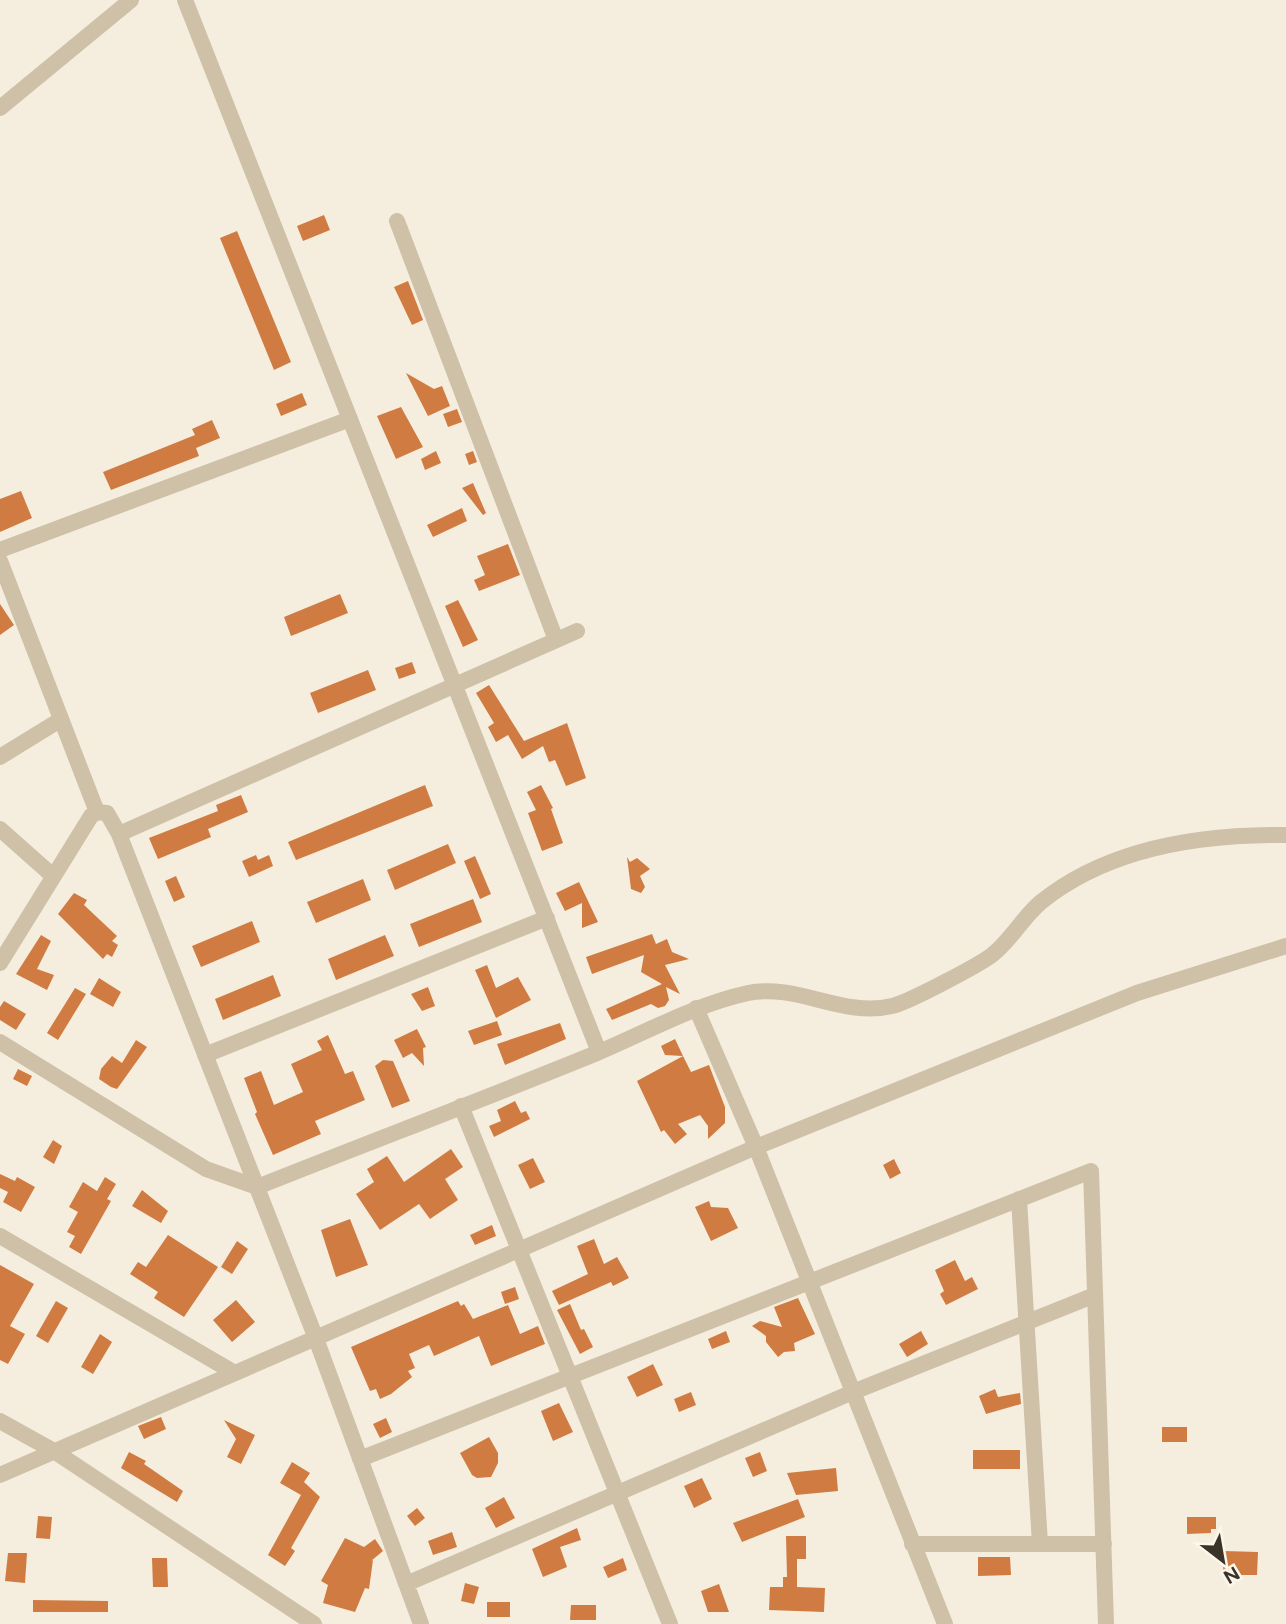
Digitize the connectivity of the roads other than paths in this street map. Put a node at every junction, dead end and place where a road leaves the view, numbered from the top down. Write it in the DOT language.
graph roads {
  1 [pos="131,0"];
  2 [pos="185,0"];
  3 [pos="0,108"];
  4 [pos="397,221"];
  5 [pos="350,419"];
  6 [pos="0,550"];
  7 [pos="0,561"];
  8 [pos="578,631"];
  9 [pos="556,640"];
  10 [pos="455,685"];
  11 [pos="60,720"];
  12 [pos="0,757"];
  13 [pos="97,811"];
  14 [pos="0,829"];
  15 [pos="119,834"];
  16 [pos="1286,835"];
  17 [pos="53,876"];
  18 [pos="547,918"];
  19 [pos="1286,946"];
  20 [pos="0,962"];
  21 [pos="696,1008"];
  22 [pos="0,1042"];
  23 [pos="599,1052"];
  24 [pos="205,1055"];
  25 [pos="461,1107"];
  26 [pos="756,1147"];
  27 [pos="257,1187"];
  28 [pos="1018,1199"];
  29 [pos="0,1236"];
  30 [pos="519,1251"];
  31 [pos="809,1282"];
  32 [pos="1095,1295"];
  33 [pos="1027,1324"];
  34 [pos="314,1336"];
  35 [pos="233,1372"];
  36 [pos="570,1376"];
  37 [pos="853,1392"];
  38 [pos="0,1421"];
  39 [pos="54,1451"];
  40 [pos="360,1459"];
  41 [pos="0,1475"];
  42 [pos="617,1494"];
  43 [pos="912,1544"];
  44 [pos="1040,1544"];
  45 [pos="1104,1544"];
  46 [pos="406,1584"];
  47 [pos="314,1624"];
  48 [pos="421,1624"];
  49 [pos="670,1624"];
  50 [pos="945,1624"];
  51 [pos="1106,1624"];
  1 -- 3 [label="street"];
  2 -- 5 [label="street"];
  4 -- 9 [label="street"];
  5 -- 6 [label="street"];
  5 -- 10 [label="street"];
  7 -- 11 [label="street"];
  8 -- 9 [label="street"];
  9 -- 10 [label="street"];
  10 -- 15 [label="street"];
  10 -- 18 [label="street"];
  11 -- 12 [label="street"];
  11 -- 13 [label="street"];
  13 -- 15 [label="street"];
  13 -- 17 [label="street"];
  14 -- 17 [label="street"];
  15 -- 24 [label="street"];
  16 -- 21 [label="street"];
  17 -- 20 [label="street"];
  18 -- 23 [label="street"];
  18 -- 24 [label="street"];
  19 -- 26 [label="street"];
  21 -- 23 [label="street"];
  21 -- 26 [label="street"];
  22 -- 27 [label="street"];
  23 -- 25 [label="street"];
  24 -- 27 [label="street"];
  25 -- 27 [label="street"];
  25 -- 30 [label="street"];
  26 -- 30 [label="street"];
  26 -- 31 [label="street"];
  27 -- 34 [label="street"];
  28 -- 31 [label="street"];
  28 -- 32 [label="street"];
  28 -- 33 [label="street"];
  29 -- 35 [label="street"];
  30 -- 34 [label="street"];
  30 -- 36 [label="street"];
  31 -- 36 [label="street"];
  31 -- 37 [label="street"];
  32 -- 33 [label="street"];
  32 -- 45 [label="street"];
  33 -- 37 [label="street"];
  33 -- 44 [label="street"];
  34 -- 35 [label="street"];
  34 -- 40 [label="street"];
  35 -- 39 [label="street"];
  36 -- 40 [label="street"];
  36 -- 42 [label="street"];
  37 -- 42 [label="street"];
  37 -- 43 [label="street"];
  38 -- 39 [label="street"];
  39 -- 41 [label="street"];
  39 -- 47 [label="street"];
  40 -- 46 [label="street"];
  42 -- 46 [label="street"];
  42 -- 49 [label="street"];
  43 -- 44 [label="street"];
  43 -- 50 [label="street"];
  44 -- 45 [label="street"];
  45 -- 51 [label="street"];
  46 -- 48 [label="street"];
}
